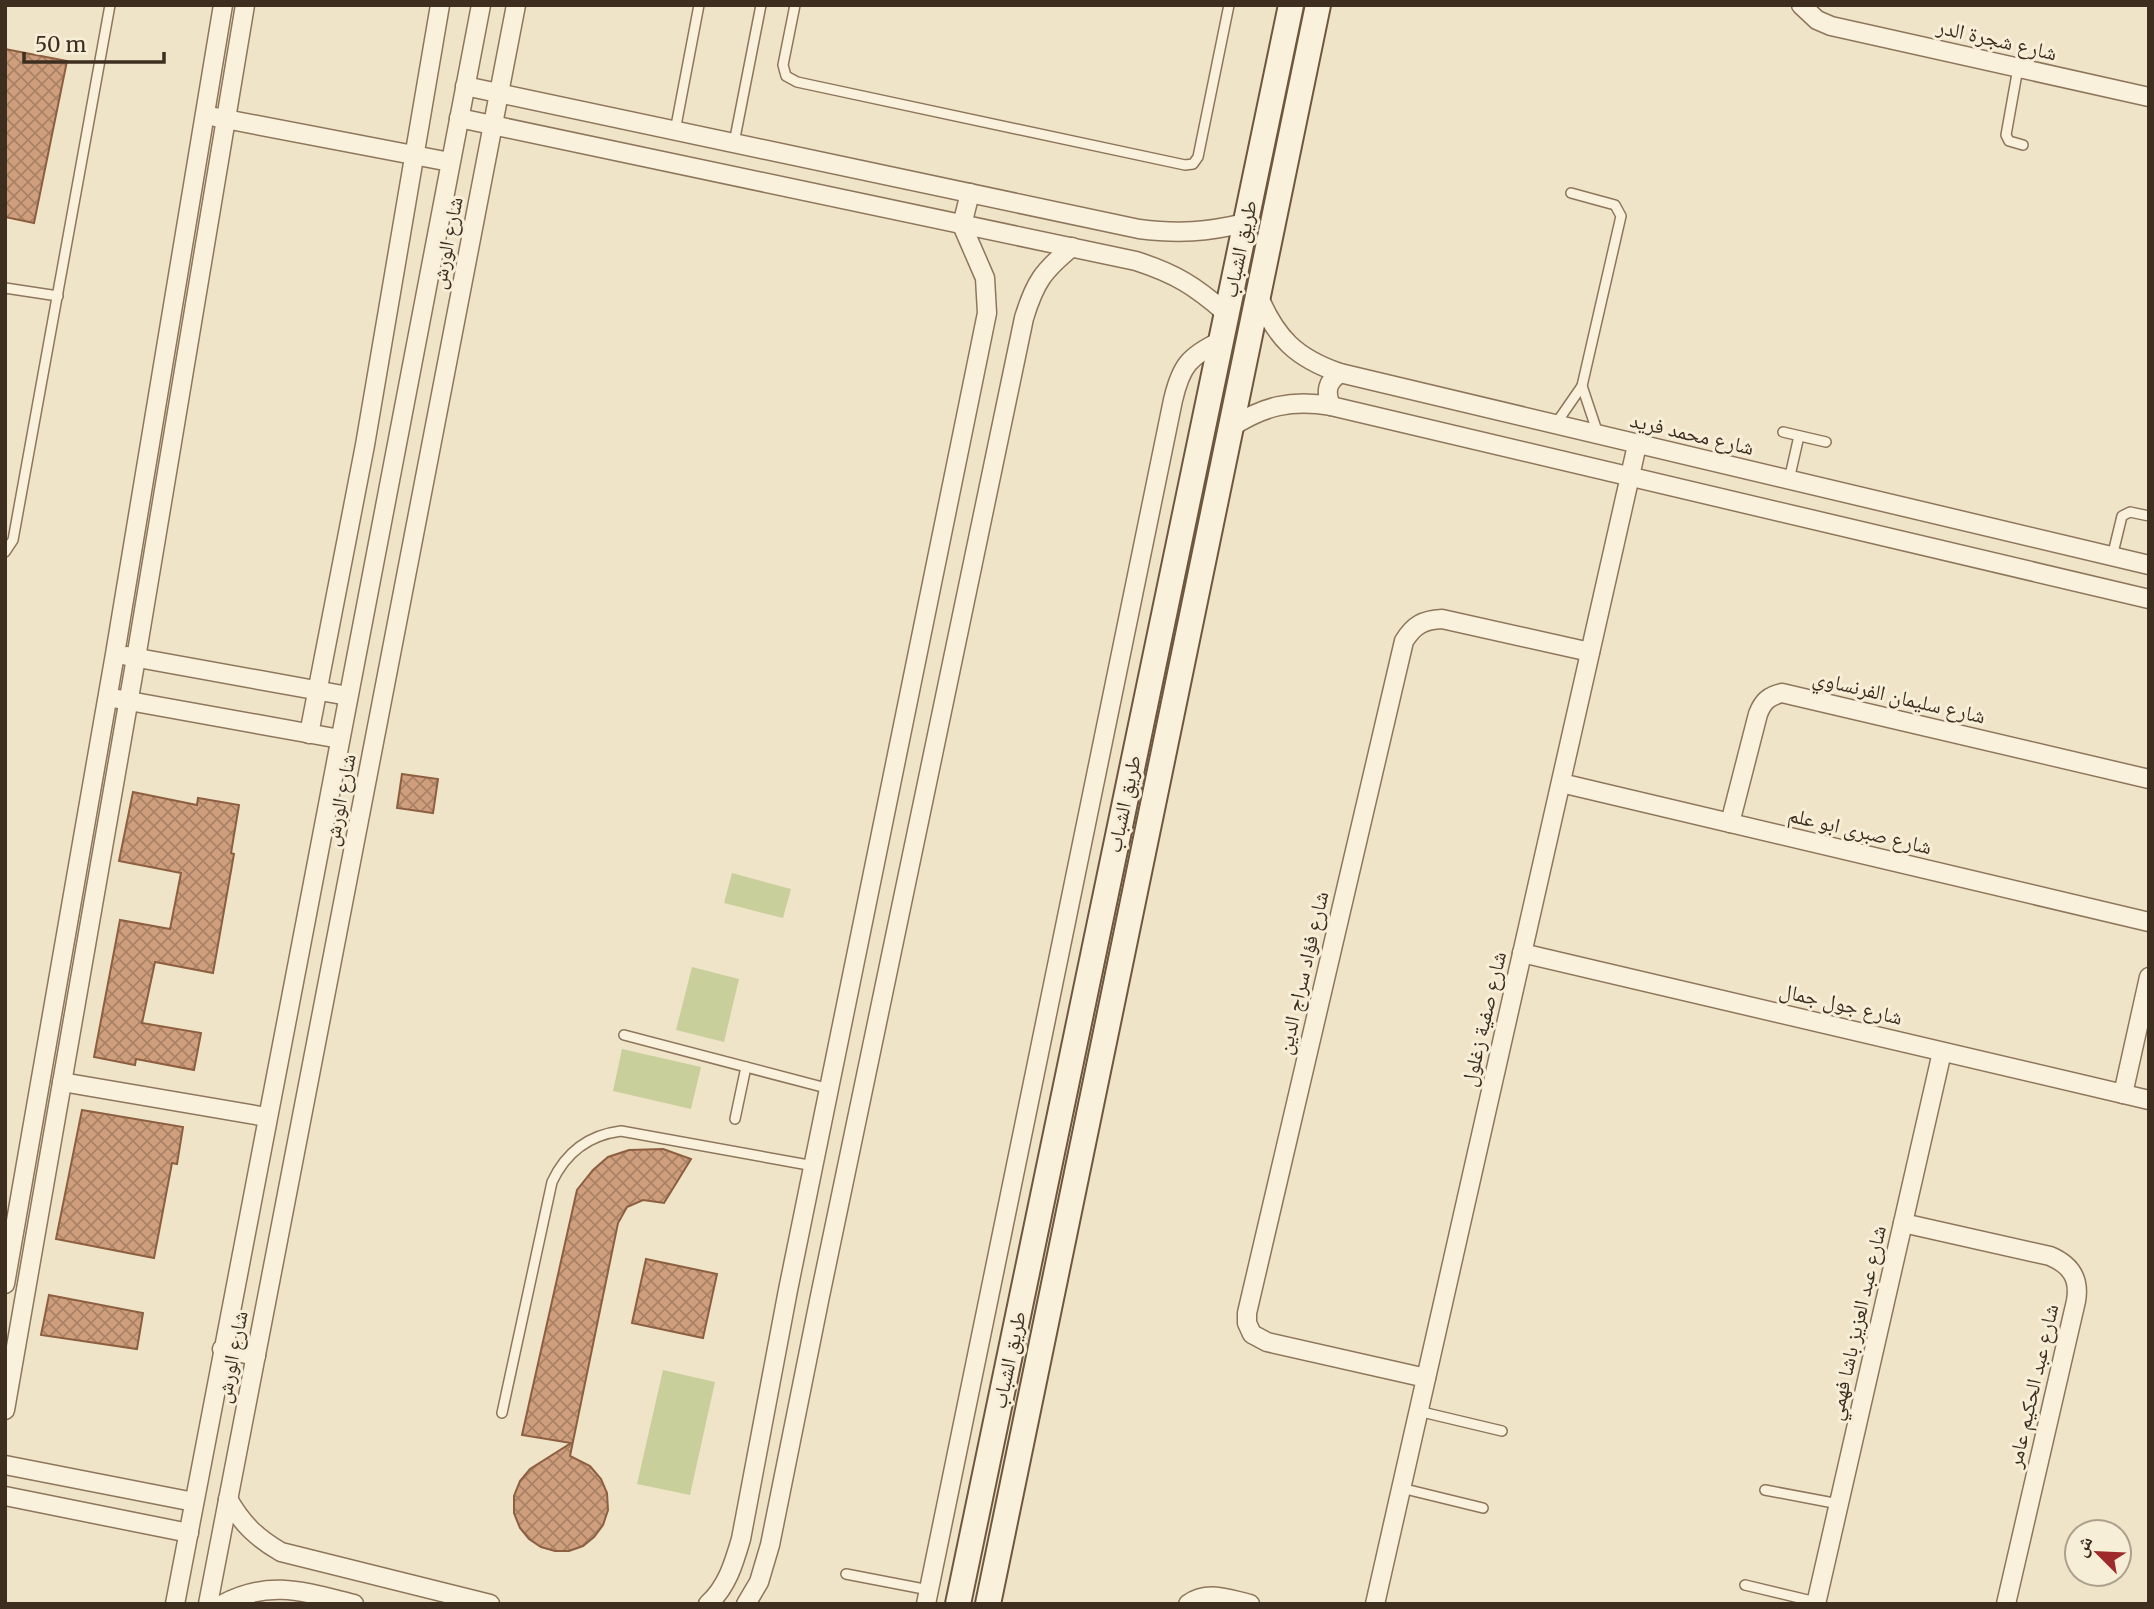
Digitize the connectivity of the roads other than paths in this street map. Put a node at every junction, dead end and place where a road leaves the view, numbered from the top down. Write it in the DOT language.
graph roads {
  1 [pos="110,5"];
  2 [pos="223,5"];
  3 [pos="245,5"];
  4 [pos="440,5"];
  5 [pos="481,5"];
  6 [pos="516,5"];
  7 [pos="699,5"];
  8 [pos="761,5"];
  9 [pos="795,5"];
  10 [pos="1229,5"];
  11 [pos="1291,5"];
  12 [pos="1318,5"];
  13 [pos="1801,5"];
  14 [pos="2018,68"];
  15 [pos="465,86"];
  16 [pos="499,93"];
  17 [pos="2149,97"];
  18 [pos="204,115"];
  19 [pos="459,118"];
  20 [pos="225,119"];
  21 [pos="493,125"];
  22 [pos="675,131"];
  23 [pos="734,143"];
  24 [pos="2023,145"];
  25 [pos="414,155"];
  26 [pos="450,162"];
  27 [pos="970,193"];
  28 [pos="1571,193"];
  29 [pos="1245,223"];
  30 [pos="962,225"];
  31 [pos="1072,247"];
  32 [pos="5,288"];
  33 [pos="1258,295"];
  34 [pos="58,296"];
  35 [pos="1226,313"];
  36 [pos="1221,341"];
  37 [pos="1340,373"];
  38 [pos="1582,386"];
  39 [pos="1331,406"];
  40 [pos="1555,425"];
  41 [pos="1230,428"];
  42 [pos="1783,432"];
  43 [pos="1598,436"];
  44 [pos="1799,436"];
  45 [pos="1826,442"];
  46 [pos="1637,445"];
  47 [pos="1630,476"];
  48 [pos="1789,480"];
  49 [pos="2149,516"];
  50 [pos="5,552"];
  51 [pos="2112,557"];
  52 [pos="2149,565"];
  53 [pos="2149,599"];
  54 [pos="1590,652"];
  55 [pos="115,654"];
  56 [pos="136,658"];
  57 [pos="318,691"];
  58 [pos="348,696"];
  59 [pos="108,697"];
  60 [pos="129,701"];
  61 [pos="309,734"];
  62 [pos="340,739"];
  63 [pos="2149,779"];
  64 [pos="1561,783"];
  65 [pos="889,803"];
  66 [pos="920,810"];
  67 [pos="1730,823"];
  68 [pos="2149,922"];
  69 [pos="1522,953"];
  70 [pos="857,957"];
  71 [pos="889,963"];
  72 [pos="2149,977"];
  73 [pos="624,1035"];
  74 [pos="1942,1052"];
  75 [pos="746,1067"];
  76 [pos="62,1082"];
  77 [pos="830,1089"];
  78 [pos="2123,1094"];
  79 [pos="2149,1100"];
  80 [pos="267,1117"];
  81 [pos="735,1119"];
  82 [pos="814,1166"];
  83 [pos="1903,1223"];
  84 [pos="5,1284"];
  85 [pos="788,1290"];
  86 [pos="820,1296"];
  87 [pos="222,1349"];
  88 [pos="256,1356"];
  89 [pos="1426,1377"];
  90 [pos="5,1410"];
  91 [pos="1418,1411"];
  92 [pos="502,1413"];
  93 [pos="1502,1431"];
  94 [pos="5,1465"];
  95 [pos="1401,1488"];
  96 [pos="1765,1490"];
  97 [pos="5,1496"];
  98 [pos="228,1500"];
  99 [pos="194,1502"];
  100 [pos="1839,1504"];
  101 [pos="1482,1508"];
  102 [pos="189,1533"];
  103 [pos="846,1574"];
  104 [pos="1745,1585"];
  105 [pos="928,1597"];
  106 [pos="1816,1603"];
  107 [pos="175,1604"];
  108 [pos="208,1604"];
  109 [pos="223,1604"];
  110 [pos="354,1604"];
  111 [pos="490,1604"];
  112 [pos="708,1604"];
  113 [pos="746,1604"];
  114 [pos="958,1604"];
  115 [pos="988,1604"];
  116 [pos="1188,1604"];
  117 [pos="1250,1604"];
  118 [pos="1375,1604"];
  119 [pos="2007,1604"];
  1 -- 34 [label="lane"];
  2 -- 18 [label="street"];
  3 -- 20 [label="street"];
  4 -- 25 [label="street"];
  5 -- 15 [label="street, شارع الورش"];
  6 -- 16 [label="street, شارع الورش"];
  7 -- 22 [label="lane"];
  8 -- 23 [label="lane"];
  9 -- 10 [label="lane"];
  11 -- 29 [label="street, طريق الشباب"];
  12 -- 33 [label="street, طريق الشباب"];
  13 -- 14 [label="street, شارع شجرة الدر"];
  14 -- 17 [label="street, شارع شجرة الدر"];
  14 -- 24 [label="lane"];
  15 -- 16 [label="street"];
  15 -- 19 [label="street, شارع الورش"];
  16 -- 21 [label="street, شارع الورش"];
  16 -- 22 [label="street"];
  18 -- 20 [label="street"];
  18 -- 55 [label="street"];
  19 -- 21 [label="street"];
  19 -- 26 [label="street, شارع الورش"];
  20 -- 25 [label="street"];
  20 -- 56 [label="street"];
  21 -- 30 [label="street"];
  21 -- 88 [label="street, شارع الورش"];
  22 -- 23 [label="street"];
  23 -- 27 [label="street"];
  25 -- 26 [label="street"];
  25 -- 57 [label="street"];
  26 -- 58 [label="street, شارع الورش"];
  27 -- 29 [label="street"];
  27 -- 30 [label="street"];
  28 -- 38 [label="lane"];
  29 -- 35 [label="street, طريق الشباب"];
  30 -- 31 [label="street"];
  30 -- 65 [label="street"];
  31 -- 35 [label="street"];
  31 -- 66 [label="street"];
  32 -- 34 [label="lane"];
  33 -- 37 [label="street, شارع محمد فريد"];
  33 -- 41 [label="street, طريق الشباب"];
  34 -- 50 [label="lane"];
  35 -- 36 [label="street, طريق الشباب"];
  36 -- 105 [label="street"];
  36 -- 114 [label="street, طريق الشباب"];
  37 -- 39 [label="street"];
  37 -- 40 [label="street, شارع محمد فريد"];
  38 -- 40 [label="lane"];
  38 -- 43 [label="lane"];
  39 -- 41 [label="street"];
  39 -- 47 [label="street"];
  40 -- 43 [label="street, شارع محمد فريد"];
  41 -- 115 [label="street, طريق الشباب"];
  42 -- 44 [label="lane"];
  43 -- 46 [label="street, شارع محمد فريد"];
  44 -- 45 [label="lane"];
  44 -- 48 [label="lane"];
  46 -- 47 [label="street, شارع صفية زغلول"];
  46 -- 48 [label="street, شارع محمد فريد"];
  47 -- 53 [label="street"];
  47 -- 54 [label="street, شارع صفية زغلول"];
  48 -- 51 [label="street, شارع محمد فريد"];
  49 -- 51 [label="lane"];
  51 -- 52 [label="street, شارع محمد فريد"];
  54 -- 64 [label="street, شارع صفية زغلول"];
  54 -- 89 [label="street, شارع فؤاد سراج الدين"];
  55 -- 56 [label="street"];
  55 -- 59 [label="street"];
  56 -- 57 [label="street"];
  56 -- 60 [label="street"];
  57 -- 58 [label="street"];
  57 -- 61 [label="street"];
  58 -- 62 [label="street, شارع الورش"];
  59 -- 60 [label="street"];
  59 -- 84 [label="street"];
  60 -- 61 [label="street"];
  60 -- 76 [label="street"];
  61 -- 62 [label="street"];
  62 -- 80 [label="street, شارع الورش"];
  63 -- 67 [label="street, شارع سليمان الفرنساوي"];
  64 -- 67 [label="street, شارع صبرى ابو علم"];
  64 -- 69 [label="street, شارع صفية زغلول"];
  65 -- 66 [label="street"];
  65 -- 70 [label="street"];
  66 -- 71 [label="street"];
  67 -- 68 [label="street, شارع صبرى ابو علم"];
  69 -- 74 [label="street, شارع جول جمال"];
  69 -- 89 [label="street, شارع صفية زغلول"];
  70 -- 71 [label="street"];
  70 -- 77 [label="street"];
  71 -- 86 [label="street"];
  72 -- 78 [label="street"];
  73 -- 75 [label="lane"];
  74 -- 78 [label="street, شارع جول جمال"];
  74 -- 83 [label="street, شارع عبد العزيز باشا فهمي"];
  75 -- 77 [label="lane"];
  75 -- 81 [label="lane"];
  76 -- 80 [label="street"];
  76 -- 90 [label="street"];
  77 -- 82 [label="street"];
  78 -- 79 [label="street, شارع جول جمال"];
  80 -- 87 [label="street, شارع الورش"];
  82 -- 85 [label="street"];
  82 -- 92 [label="lane"];
  83 -- 100 [label="street, شارع عبد العزيز باشا فهمي"];
  83 -- 119 [label="street, شارع عبد الحكيم عامر"];
  85 -- 86 [label="street"];
  85 -- 112 [label="street"];
  86 -- 113 [label="street"];
  87 -- 88 [label="street"];
  87 -- 99 [label="street, شارع الورش"];
  88 -- 98 [label="street, شارع الورش"];
  89 -- 91 [label="street, شارع صفية زغلول"];
  91 -- 93 [label="lane"];
  91 -- 95 [label="street, شارع صفية زغلول"];
  94 -- 99 [label="street"];
  95 -- 101 [label="lane"];
  95 -- 118 [label="street, شارع صفية زغلول"];
  96 -- 100 [label="lane"];
  97 -- 102 [label="street"];
  98 -- 108 [label="street, شارع الورش"];
  98 -- 111 [label="street"];
  99 -- 102 [label="street, شارع الورش"];
  100 -- 106 [label="street, شارع عبد العزيز باشا فهمي"];
  102 -- 107 [label="street, شارع الورش"];
  103 -- 105 [label="lane"];
  104 -- 106 [label="lane"];
  109 -- 110 [label="street"];
  116 -- 117 [label="street"];
}
